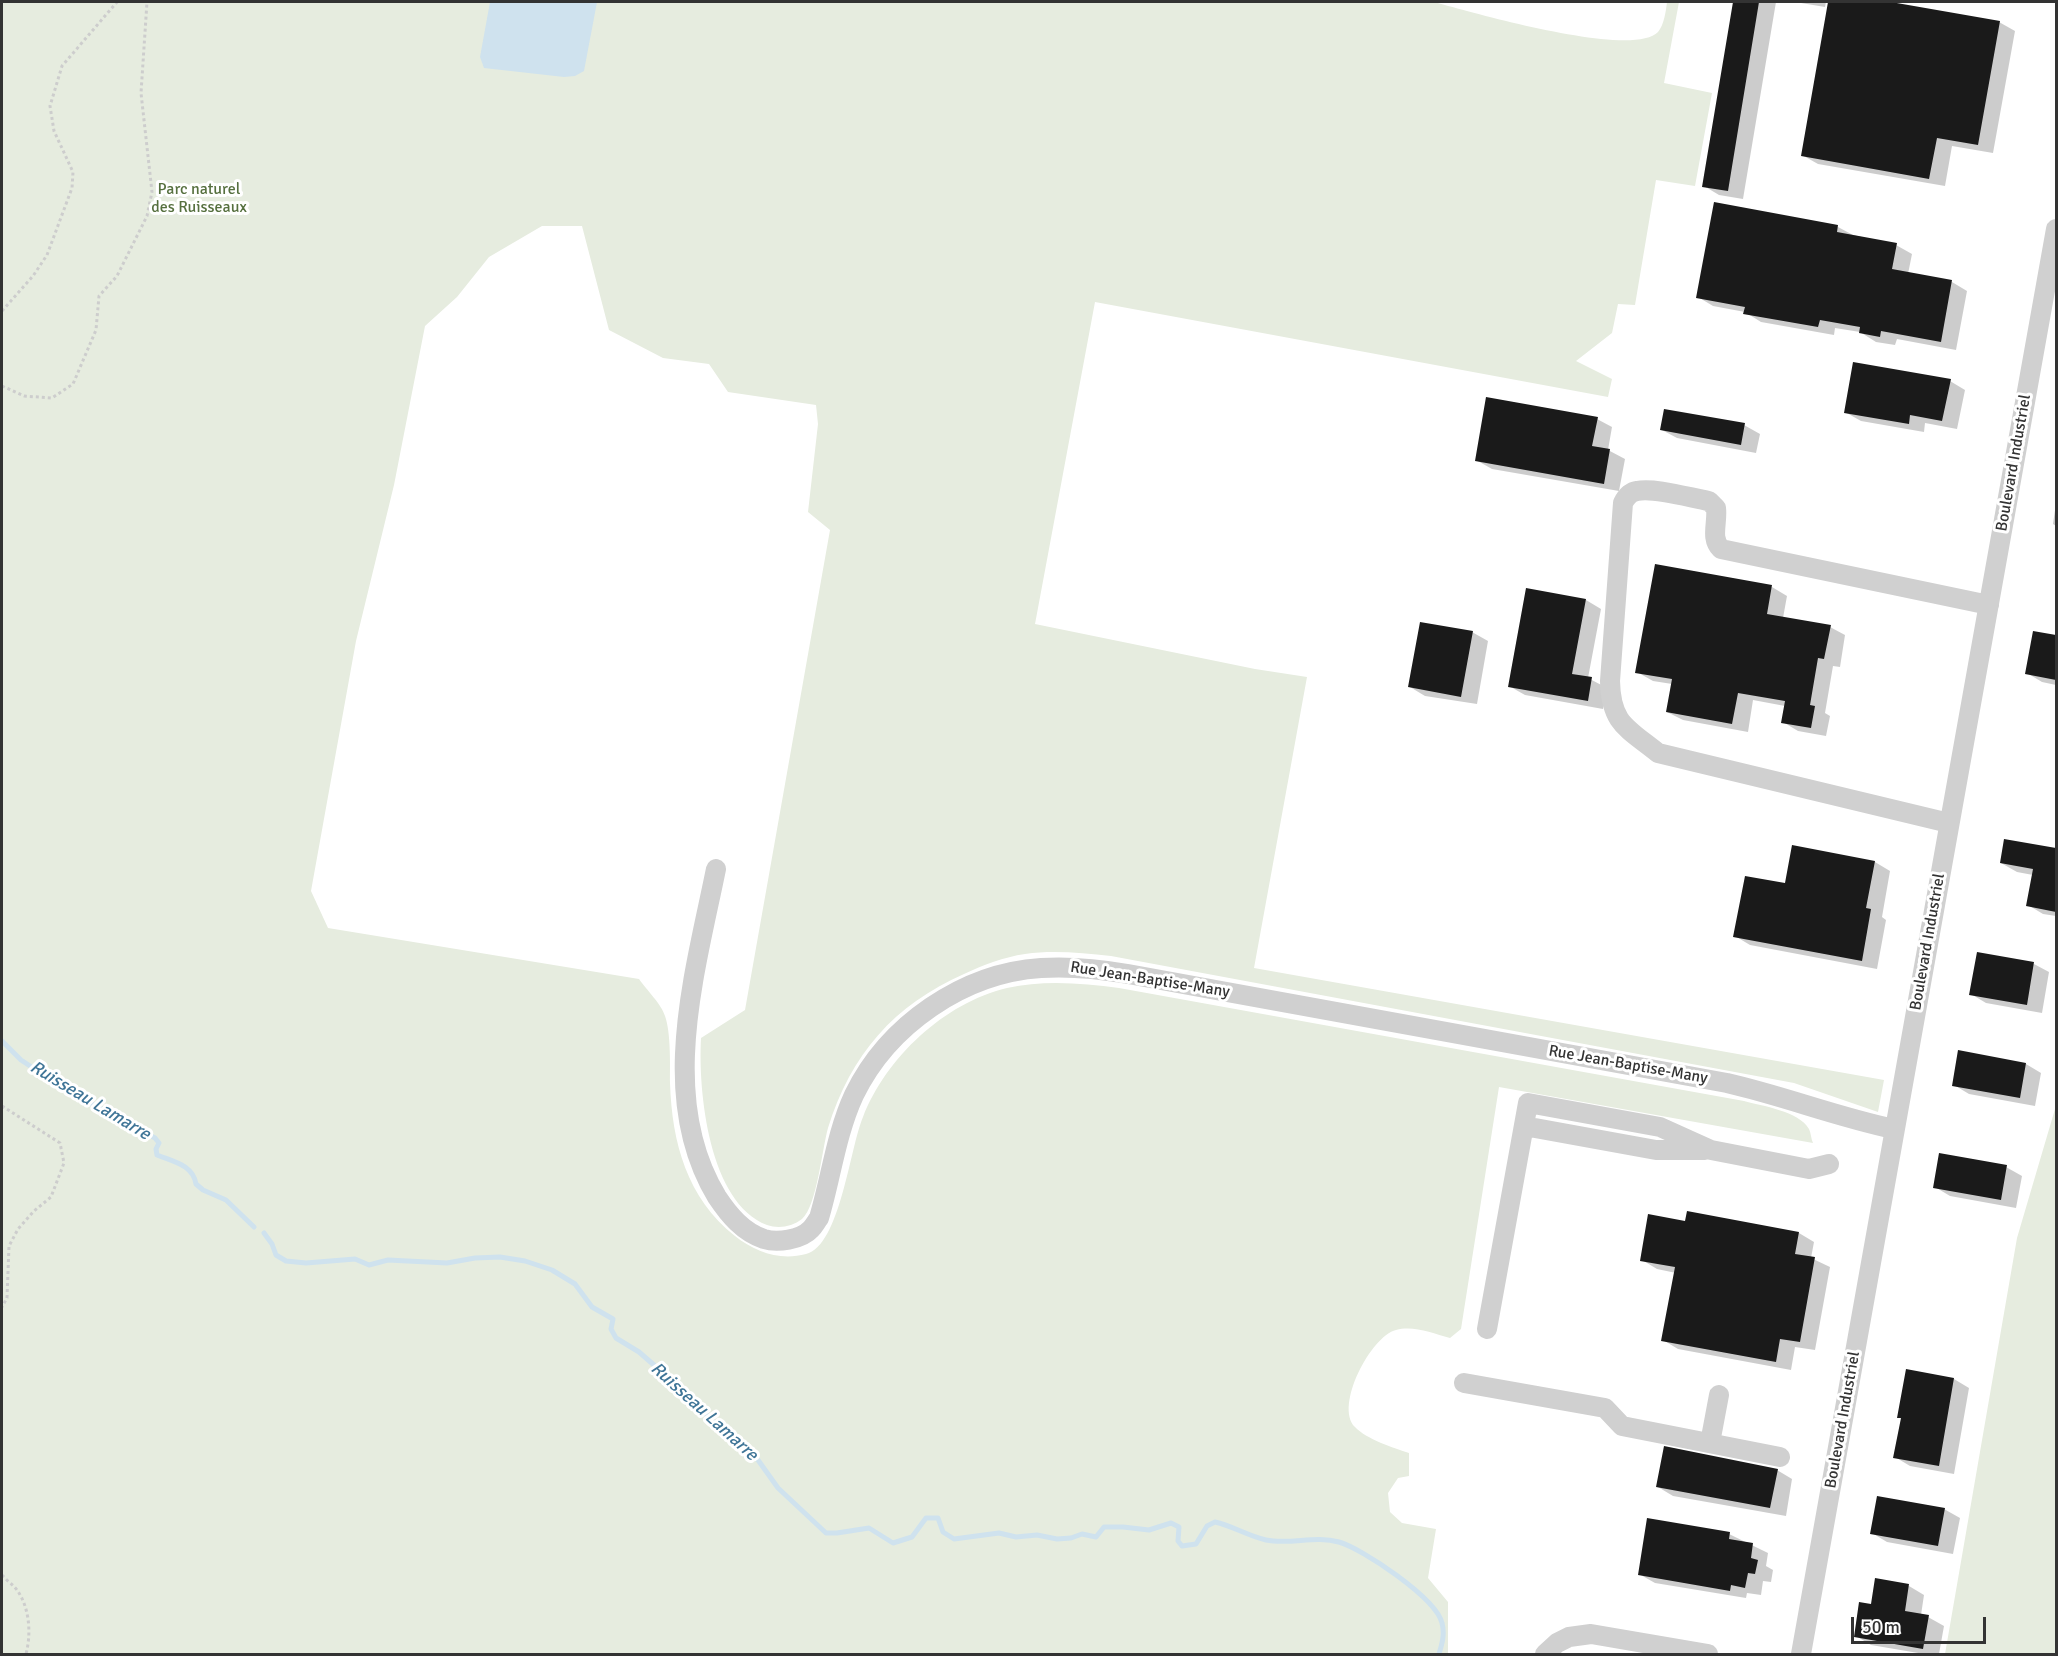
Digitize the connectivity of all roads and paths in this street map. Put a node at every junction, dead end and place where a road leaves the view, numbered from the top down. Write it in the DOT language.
graph roads {
  1 [pos="117,2"];
  2 [pos="147,2"];
  3 [pos="2056,229"];
  4 [pos="2,311"];
  5 [pos="2,386"];
  6 [pos="1989,605"];
  7 [pos="1949,823"];
  8 [pos="716,868"];
  9 [pos="2,1106"];
  10 [pos="1894,1129"];
  11 [pos="1829,1164"];
  12 [pos="2,1308"];
  13 [pos="1487,1329"];
  14 [pos="1464,1383"];
  15 [pos="1719,1395"];
  16 [pos="1710,1443"];
  17 [pos="1780,1457"];
  18 [pos="2,1575"];
  19 [pos="26,1654"];
  20 [pos="1545,1654"];
  21 [pos="1708,1654"];
  22 [pos="1801,1654"];
  1 -- 4 [label="path"];
  2 -- 5 [label="path"];
  3 -- 6 [label="street, Boulevard Industriel"];
  6 -- 7 [label="street, Boulevard Industriel"];
  6 -- 7 [label="street"];
  7 -- 10 [label="street, Boulevard Industriel"];
  8 -- 10 [label="street, Rue Jean-Baptise-Many"];
  9 -- 12 [label="path"];
  10 -- 22 [label="street, Boulevard Industriel"];
  11 -- 13 [label="street"];
  14 -- 16 [label="street"];
  15 -- 16 [label="street"];
  16 -- 17 [label="street"];
  18 -- 19 [label="path"];
  20 -- 21 [label="street"];
}
